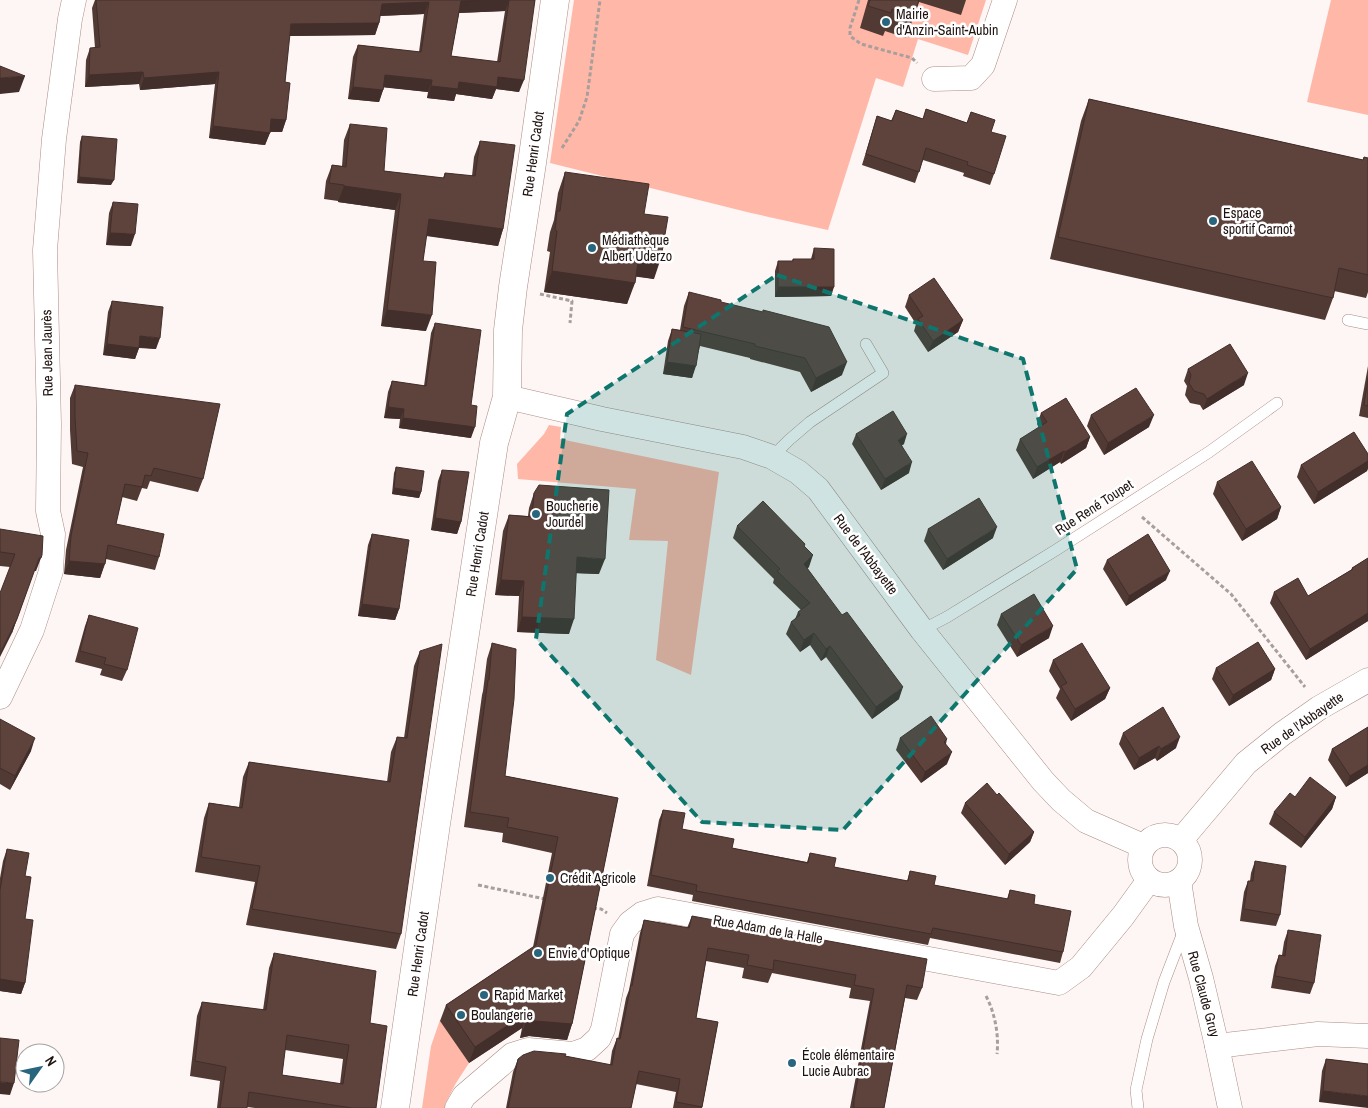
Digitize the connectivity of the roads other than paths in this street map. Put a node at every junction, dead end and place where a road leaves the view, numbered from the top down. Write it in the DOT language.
graph roads {
  1 [pos="74,0"];
  2 [pos="555,0"];
  3 [pos="1005,0"];
  4 [pos="934,79"];
  5 [pos="1348,320"];
  6 [pos="1368,324"];
  7 [pos="866,344"];
  8 [pos="507,397"];
  9 [pos="1277,403"];
  10 [pos="772,457"];
  11 [pos="922,630"];
  12 [pos="1368,680"];
  13 [pos="0,698"];
  14 [pos="1181,840"];
  15 [pos="1143,846"];
  16 [pos="1149,880"];
  17 [pos="1179,881"];
  18 [pos="1186,926"];
  19 [pos="1368,1036"];
  20 [pos="1218,1046"];
  21 [pos="395,1108"];
  22 [pos="458,1108"];
  23 [pos="1138,1108"];
  24 [pos="1230,1108"];
  1 -- 13 [label="street, Rue Jean Jaurès"];
  2 -- 8 [label="main road, Rue Henri Cadot"];
  3 -- 4 [label="street"];
  5 -- 6 [label="lane"];
  7 -- 10 [label="lane"];
  8 -- 10 [label="street, Rue de l'Abbayette"];
  8 -- 21 [label="main road, Rue Henri Cadot"];
  9 -- 11 [label="lane, Rue René Toupet"];
  10 -- 11 [label="street, Rue de l'Abbayette"];
  11 -- 15 [label="street, Rue de l'Abbayette"];
  12 -- 14 [label="street, Rue de l'Abbayette"];
  14 -- 15 [label="street"];
  14 -- 17 [label="street"];
  15 -- 16 [label="street"];
  16 -- 17 [label="street"];
  16 -- 22 [label="street, Rue Adam de la Halle"];
  17 -- 18 [label="street, Rue Claude Gruy"];
  18 -- 20 [label="street, Rue Claude Gruy"];
  18 -- 23 [label="lane"];
  19 -- 20 [label="street"];
  20 -- 24 [label="street, Rue Claude Gruy"];
}
